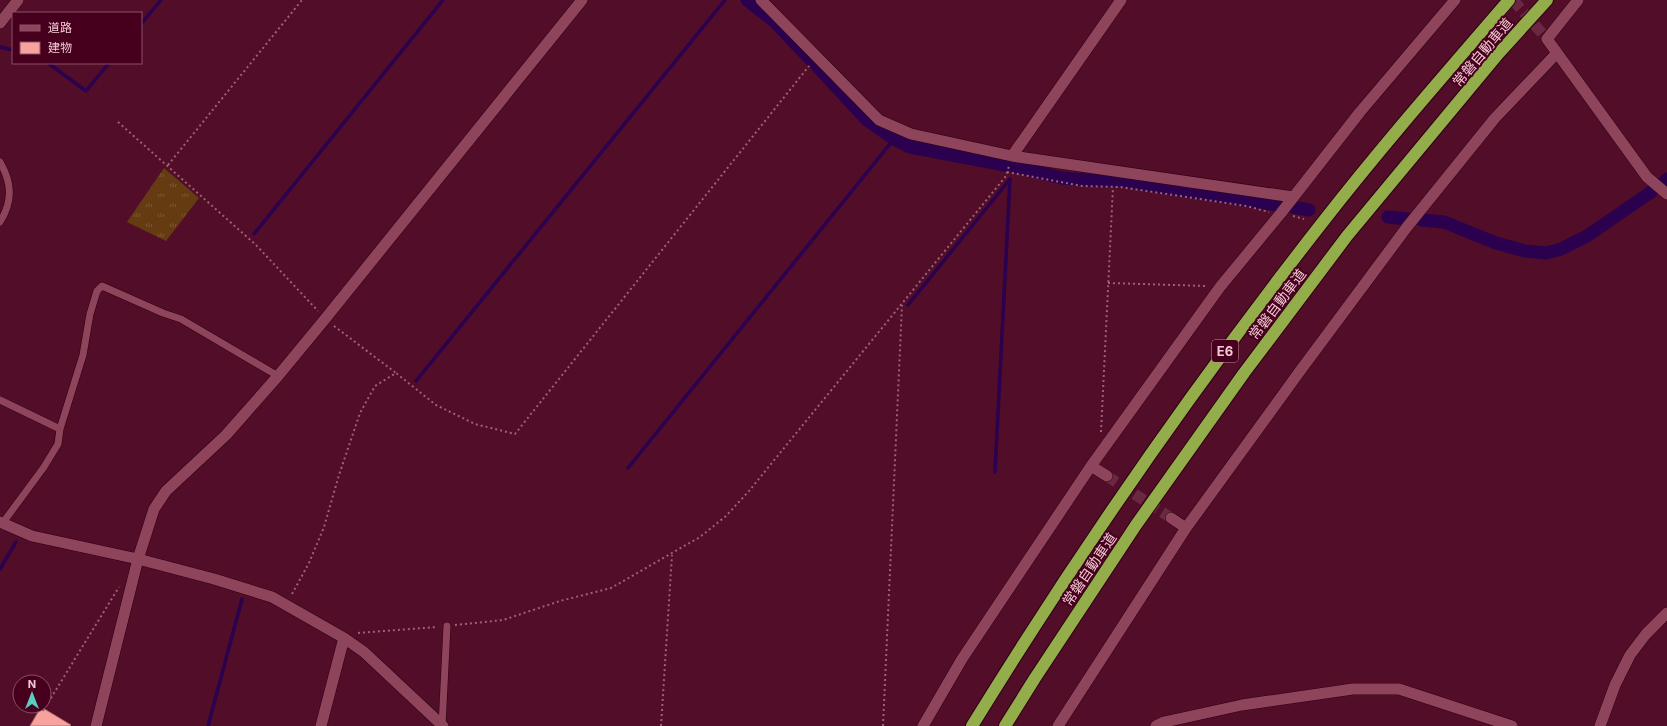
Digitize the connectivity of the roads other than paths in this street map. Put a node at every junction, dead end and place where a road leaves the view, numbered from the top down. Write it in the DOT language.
graph roads {
  1 [pos="18,0"];
  2 [pos="582,0"];
  3 [pos="1121,0"];
  4 [pos="1455,0"];
  5 [pos="1509,0"];
  6 [pos="1547,0"];
  7 [pos="1578,0"];
  8 [pos="765,1"];
  9 [pos="0,23"];
  10 [pos="1557,53"];
  11 [pos="1012,156"];
  12 [pos="0,162"];
  13 [pos="1667,194"];
  14 [pos="1293,197"];
  15 [pos="0,222"];
  16 [pos="278,376"];
  17 [pos="0,400"];
  18 [pos="60,429"];
  19 [pos="1091,466"];
  20 [pos="1107,476"];
  21 [pos="1170,518"];
  22 [pos="1,523"];
  23 [pos="1186,528"];
  24 [pos="138,560"];
  25 [pos="1667,613"];
  26 [pos="447,626"];
  27 [pos="344,638"];
  28 [pos="96,726"];
  29 [pos="320,726"];
  30 [pos="442,726"];
  31 [pos="923,726"];
  32 [pos="972,726"];
  33 [pos="1005,726"];
  34 [pos="1058,726"];
  35 [pos="1156,726"];
  36 [pos="1512,726"];
  37 [pos="1600,726"];
  1 -- 9 [label="street"];
  2 -- 16 [label="street"];
  3 -- 11 [label="street"];
  4 -- 14 [label="street"];
  5 -- 32 [label="highway, 常磐自動車道 / E6"];
  6 -- 33 [label="highway, 常磐自動車道 / E6"];
  7 -- 10 [label="street"];
  8 -- 11 [label="street"];
  10 -- 13 [label="street"];
  10 -- 23 [label="street"];
  11 -- 14 [label="street"];
  12 -- 15 [label="lane"];
  14 -- 19 [label="street"];
  16 -- 18 [label="lane"];
  16 -- 24 [label="street"];
  17 -- 18 [label="lane"];
  18 -- 22 [label="lane"];
  19 -- 20 [label="street"];
  19 -- 31 [label="street"];
  21 -- 23 [label="street"];
  22 -- 24 [label="street"];
  23 -- 34 [label="street"];
  24 -- 27 [label="street"];
  24 -- 28 [label="street"];
  25 -- 37 [label="street"];
  26 -- 30 [label="lane"];
  27 -- 29 [label="street"];
  27 -- 30 [label="street"];
  35 -- 36 [label="street"];
}
